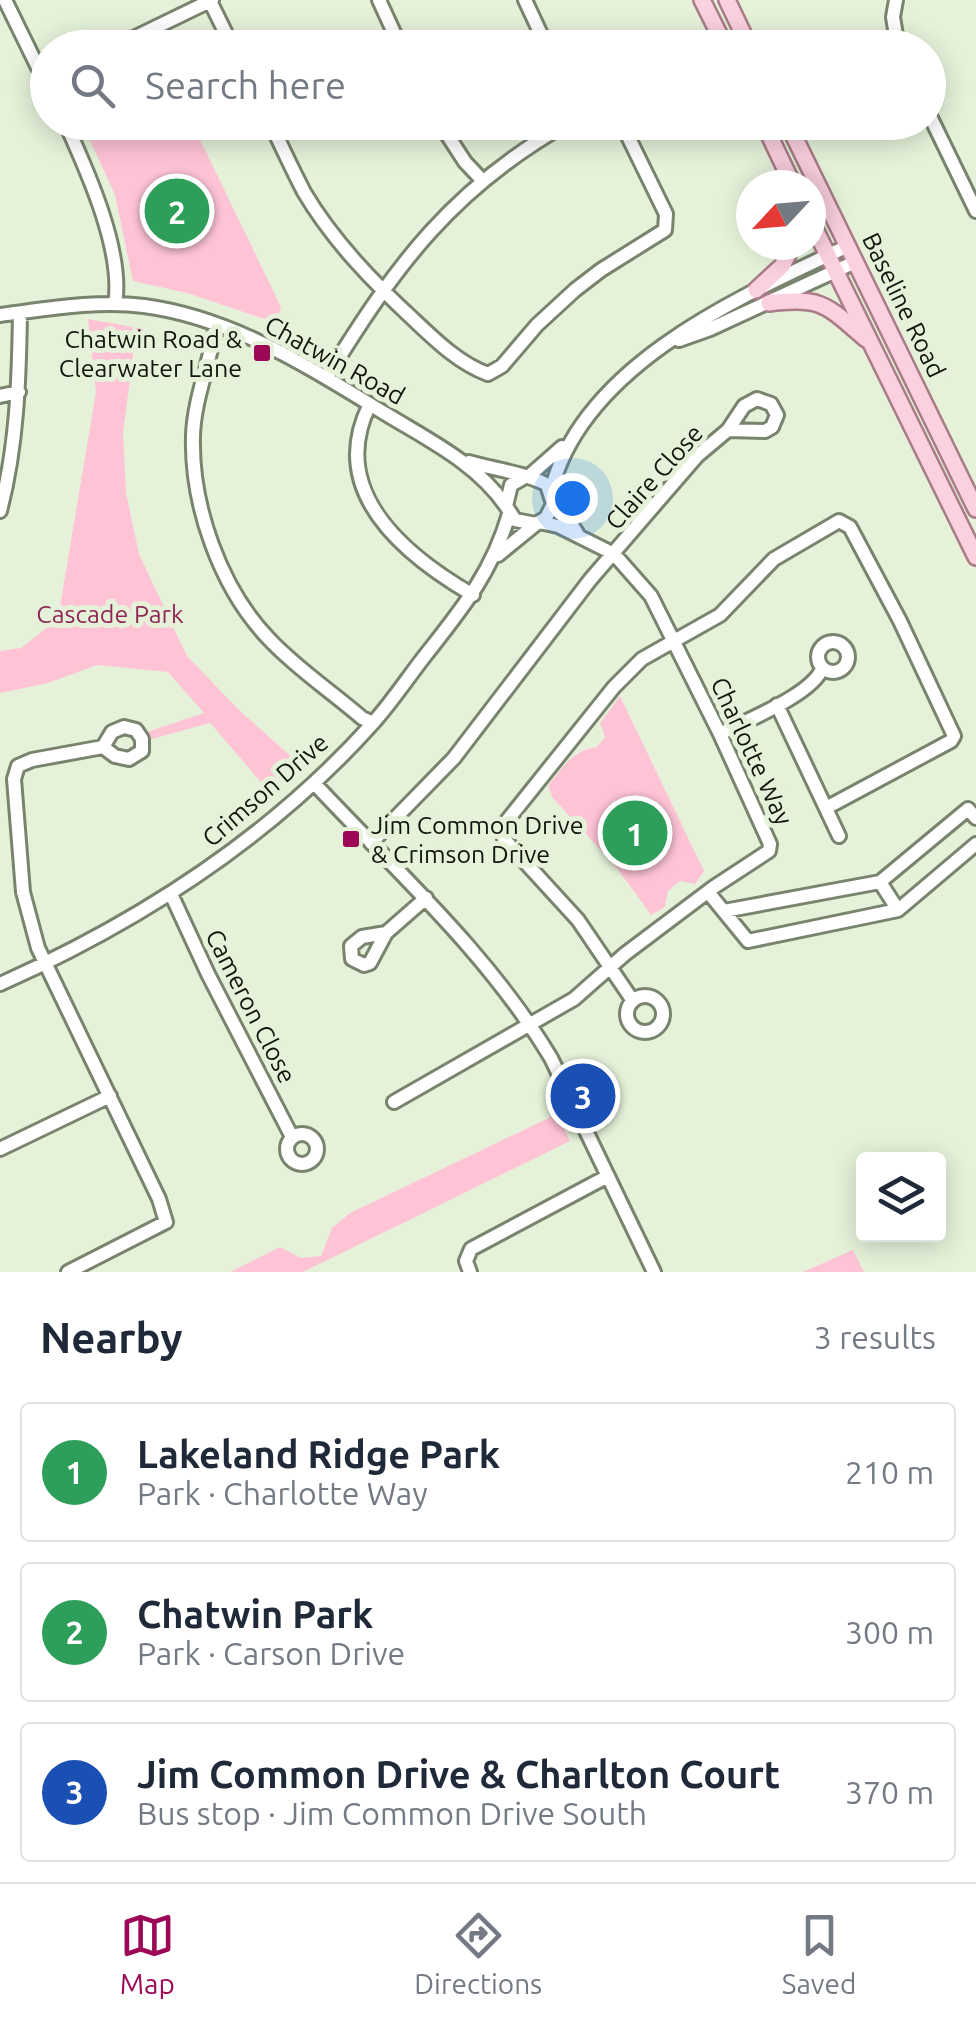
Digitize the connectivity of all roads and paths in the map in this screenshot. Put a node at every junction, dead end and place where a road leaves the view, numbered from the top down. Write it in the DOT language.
graph roads {
  1 [pos="6,0"];
  2 [pos="378,0"];
  3 [pos="702,0"];
  4 [pos="727,0"];
  5 [pos="896,0"];
  6 [pos="211,1"];
  7 [pos="531,2"];
  8 [pos="150,30"];
  9 [pos="225,30"];
  10 [pos="392,30"];
  11 [pos="541,30"];
  12 [pos="717,30"];
  13 [pos="741,30"];
  14 [pos="895,30"];
  15 [pos="30,49"];
  16 [pos="72,140"];
  17 [pos="279,140"];
  18 [pos="451,140"];
  19 [pos="538,140"];
  20 [pos="630,140"];
  21 [pos="771,140"];
  22 [pos="796,140"];
  23 [pos="942,140"];
  24 [pos="786,170"];
  25 [pos="482,180"];
  26 [pos="976,211"];
  27 [pos="848,246"];
  28 [pos="826,251"];
  29 [pos="828,255"];
  30 [pos="785,260"];
  31 [pos="855,262"];
  32 [pos="836,272"];
  33 [pos="381,289"];
  34 [pos="756,290"];
  35 [pos="769,303"];
  36 [pos="116,304"];
  37 [pos="20,313"];
  38 [pos="0,316"];
  39 [pos="216,324"];
  40 [pos="672,342"];
  41 [pos="872,344"];
  42 [pos="327,377"];
  43 [pos="19,392"];
  44 [pos="0,396"];
  45 [pos="370,404"];
  46 [pos="728,430"];
  47 [pos="7,434"];
  48 [pos="571,438"];
  49 [pos="462,460"];
  50 [pos="526,477"];
  51 [pos="552,493"];
  52 [pos="976,508"];
  53 [pos="508,510"];
  54 [pos="0,511"];
  55 [pos="538,523"];
  56 [pos="582,539"];
  57 [pos="614,554"];
  58 [pos="496,556"];
  59 [pos="976,557"];
  60 [pos="473,595"];
  61 [pos="675,641"];
  62 [pos="822,668"];
  63 [pos="777,705"];
  64 [pos="373,723"];
  65 [pos="720,734"];
  66 [pos="103,747"];
  67 [pos="314,783"];
  68 [pos="826,808"];
  69 [pos="976,818"];
  70 [pos="839,836"];
  71 [pos="370,843"];
  72 [pos="976,844"];
  73 [pos="880,882"];
  74 [pos="708,892"];
  75 [pos="171,894"];
  76 [pos="426,898"];
  77 [pos="898,910"];
  78 [pos="724,911"];
  79 [pos="386,933"];
  80 [pos="46,964"];
  81 [pos="611,969"];
  82 [pos="0,984"];
  83 [pos="633,1000"];
  84 [pos="531,1025"];
  85 [pos="110,1096"];
  86 [pos="394,1102"];
  87 [pos="292,1138"];
  88 [pos="0,1150"];
  89 [pos="608,1176"];
  90 [pos="68,1272"];
  91 [pos="470,1272"];
  92 [pos="654,1272"];
  1 -- 15 [label="street"];
  2 -- 10 [label="street"];
  3 -- 12 [label="main road"];
  4 -- 13 [label="main road"];
  5 -- 14 [label="street"];
  6 -- 8 [label="street"];
  6 -- 9 [label="street"];
  7 -- 11 [label="street"];
  16 -- 36 [label="street"];
  17 -- 33 [label="street"];
  18 -- 25 [label="street"];
  19 -- 25 [label="street"];
  20 -- 33 [label="street"];
  21 -- 24 [label="main road"];
  22 -- 27 [label="main road, Baseline Road"];
  23 -- 26 [label="street"];
  25 -- 33 [label="street"];
  27 -- 29 [label="street"];
  27 -- 31 [label="main road, Baseline Road"];
  28 -- 29 [label="main road, Baseline Road"];
  29 -- 32 [label="main road, Baseline Road"];
  29 -- 34 [label="street"];
  30 -- 34 [label="main road"];
  31 -- 32 [label="street"];
  31 -- 52 [label="main road, Baseline Road"];
  32 -- 35 [label="street"];
  32 -- 41 [label="main road, Baseline Road"];
  33 -- 42 [label="street"];
  34 -- 40 [label="street"];
  35 -- 40 [label="street"];
  35 -- 41 [label="main road"];
  36 -- 37 [label="street, Chatwin Road"];
  36 -- 39 [label="street, Chatwin Road"];
  37 -- 38 [label="street, Chatwin Road"];
  37 -- 43 [label="street"];
  39 -- 42 [label="street, Chatwin Road"];
  39 -- 64 [label="street"];
  40 -- 48 [label="street"];
  41 -- 59 [label="main road, Baseline Road"];
  42 -- 45 [label="street, Chatwin Road"];
  43 -- 44 [label="street"];
  43 -- 47 [label="street"];
  45 -- 49 [label="street, Chatwin Road"];
  45 -- 60 [label="street"];
  46 -- 57 [label="street, Claire Close"];
  47 -- 54 [label="street"];
  48 -- 50 [label="street"];
  48 -- 51 [label="street"];
  49 -- 50 [label="street, Chatwin Road"];
  49 -- 53 [label="street, Chatwin Road"];
  50 -- 51 [label="street"];
  50 -- 53 [label="street"];
  51 -- 55 [label="street"];
  51 -- 56 [label="street"];
  53 -- 55 [label="street"];
  53 -- 58 [label="street, Crimson Drive"];
  55 -- 56 [label="street"];
  55 -- 58 [label="street, Crimson Drive"];
  56 -- 57 [label="street, Charlotte Way"];
  57 -- 61 [label="street, Charlotte Way"];
  57 -- 71 [label="street, Claire Close"];
  58 -- 60 [label="street, Crimson Drive"];
  60 -- 64 [label="street, Crimson Drive"];
  61 -- 65 [label="street, Charlotte Way"];
  61 -- 68 [label="street"];
  61 -- 81 [label="street"];
  62 -- 63 [label="street"];
  63 -- 65 [label="street"];
  63 -- 68 [label="street"];
  64 -- 67 [label="street, Crimson Drive"];
  65 -- 74 [label="street, Charlotte Way"];
  66 -- 80 [label="street"];
  67 -- 71 [label="street"];
  67 -- 75 [label="street, Crimson Drive"];
  68 -- 70 [label="street"];
  69 -- 73 [label="street"];
  71 -- 76 [label="street"];
  72 -- 77 [label="street"];
  73 -- 77 [label="street"];
  73 -- 78 [label="street"];
  74 -- 78 [label="street"];
  74 -- 81 [label="street, Charlotte Way"];
  75 -- 80 [label="street, Crimson Drive"];
  75 -- 87 [label="street, Cameron Close"];
  76 -- 79 [label="street"];
  76 -- 84 [label="street"];
  77 -- 78 [label="street"];
  80 -- 82 [label="street, Crimson Drive"];
  80 -- 85 [label="street"];
  81 -- 83 [label="street"];
  81 -- 84 [label="street, Charlotte Way"];
  84 -- 86 [label="street, Charlotte Way"];
  84 -- 89 [label="street"];
  85 -- 88 [label="street"];
  85 -- 90 [label="street"];
  89 -- 91 [label="street"];
  89 -- 92 [label="street"];
}
